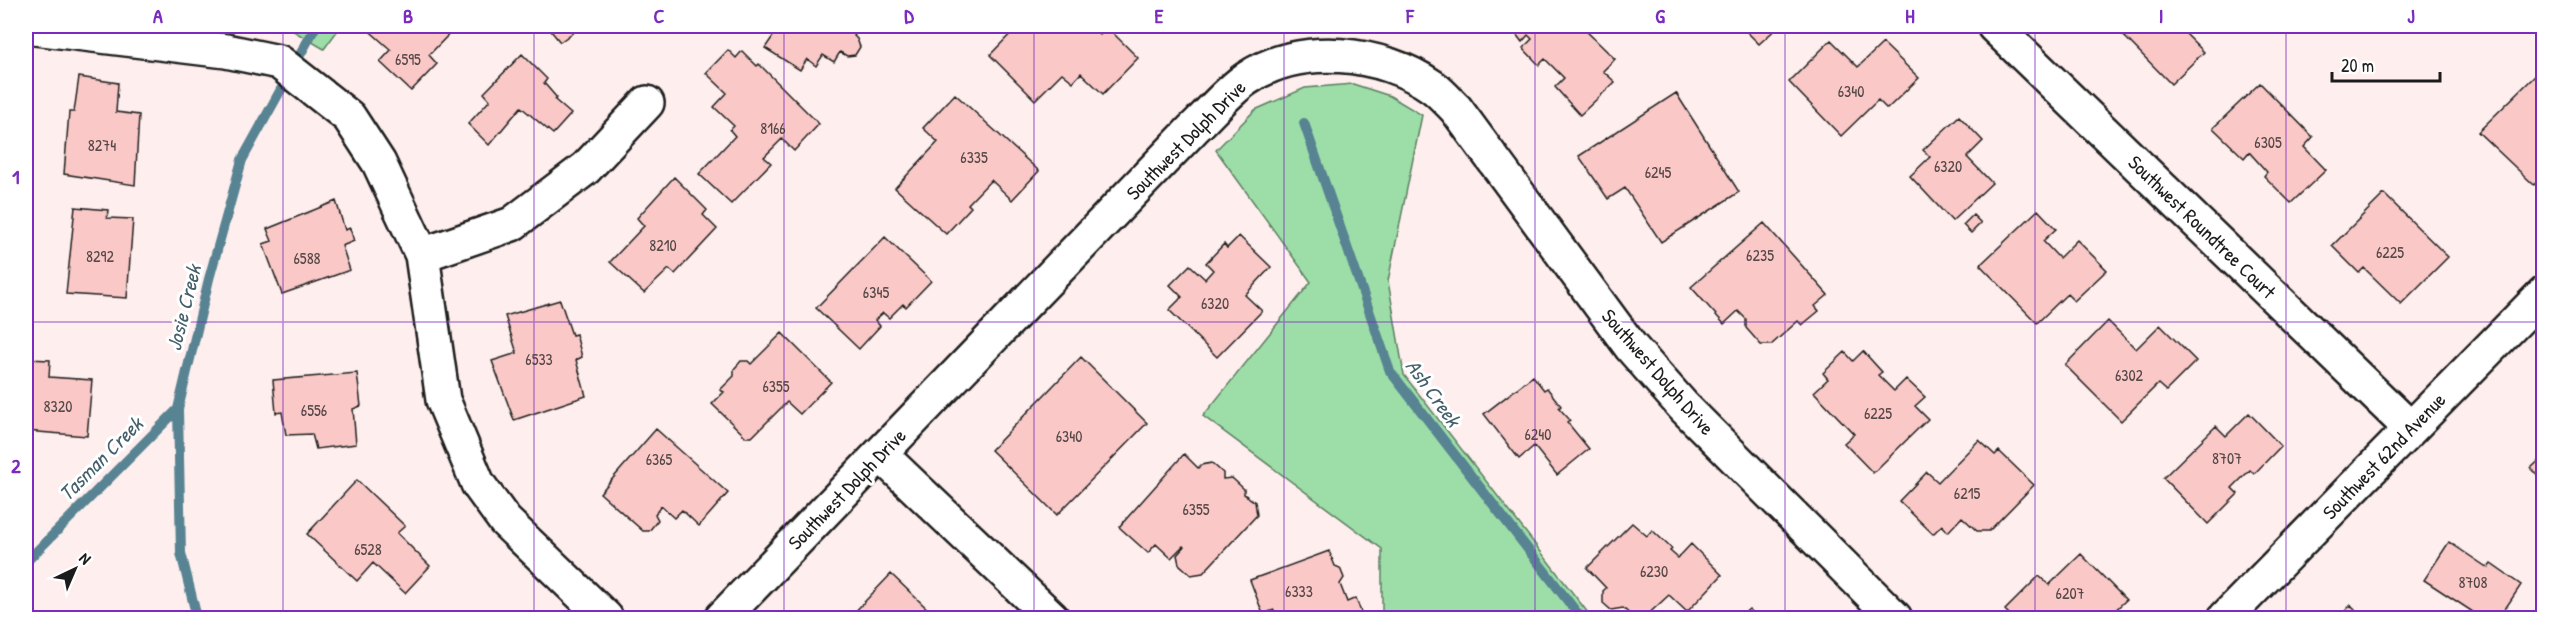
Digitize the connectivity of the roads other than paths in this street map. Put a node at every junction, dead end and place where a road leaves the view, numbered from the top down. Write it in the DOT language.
graph roads {
  1 [pos="1994,26"];
  2 [pos="26,27"];
  3 [pos="647,103"];
  4 [pos="422,255"];
  5 [pos="2544,293"];
  6 [pos="2410,428"];
  7 [pos="880,454"];
  8 [pos="606,618"];
  9 [pos="722,618"];
  10 [pos="1052,618"];
  11 [pos="1895,618"];
  12 [pos="2224,618"];
  1 -- 6 [label="street, Southwest Roundtree Court"];
  2 -- 4 [label="street"];
  3 -- 4 [label="street"];
  4 -- 8 [label="street"];
  5 -- 6 [label="street, Southwest 62nd Avenue"];
  6 -- 12 [label="street, Southwest 62nd Avenue"];
  7 -- 9 [label="street, Southwest Dolph Drive"];
  7 -- 10 [label="street"];
  7 -- 11 [label="street, Southwest Dolph Drive"];
}
